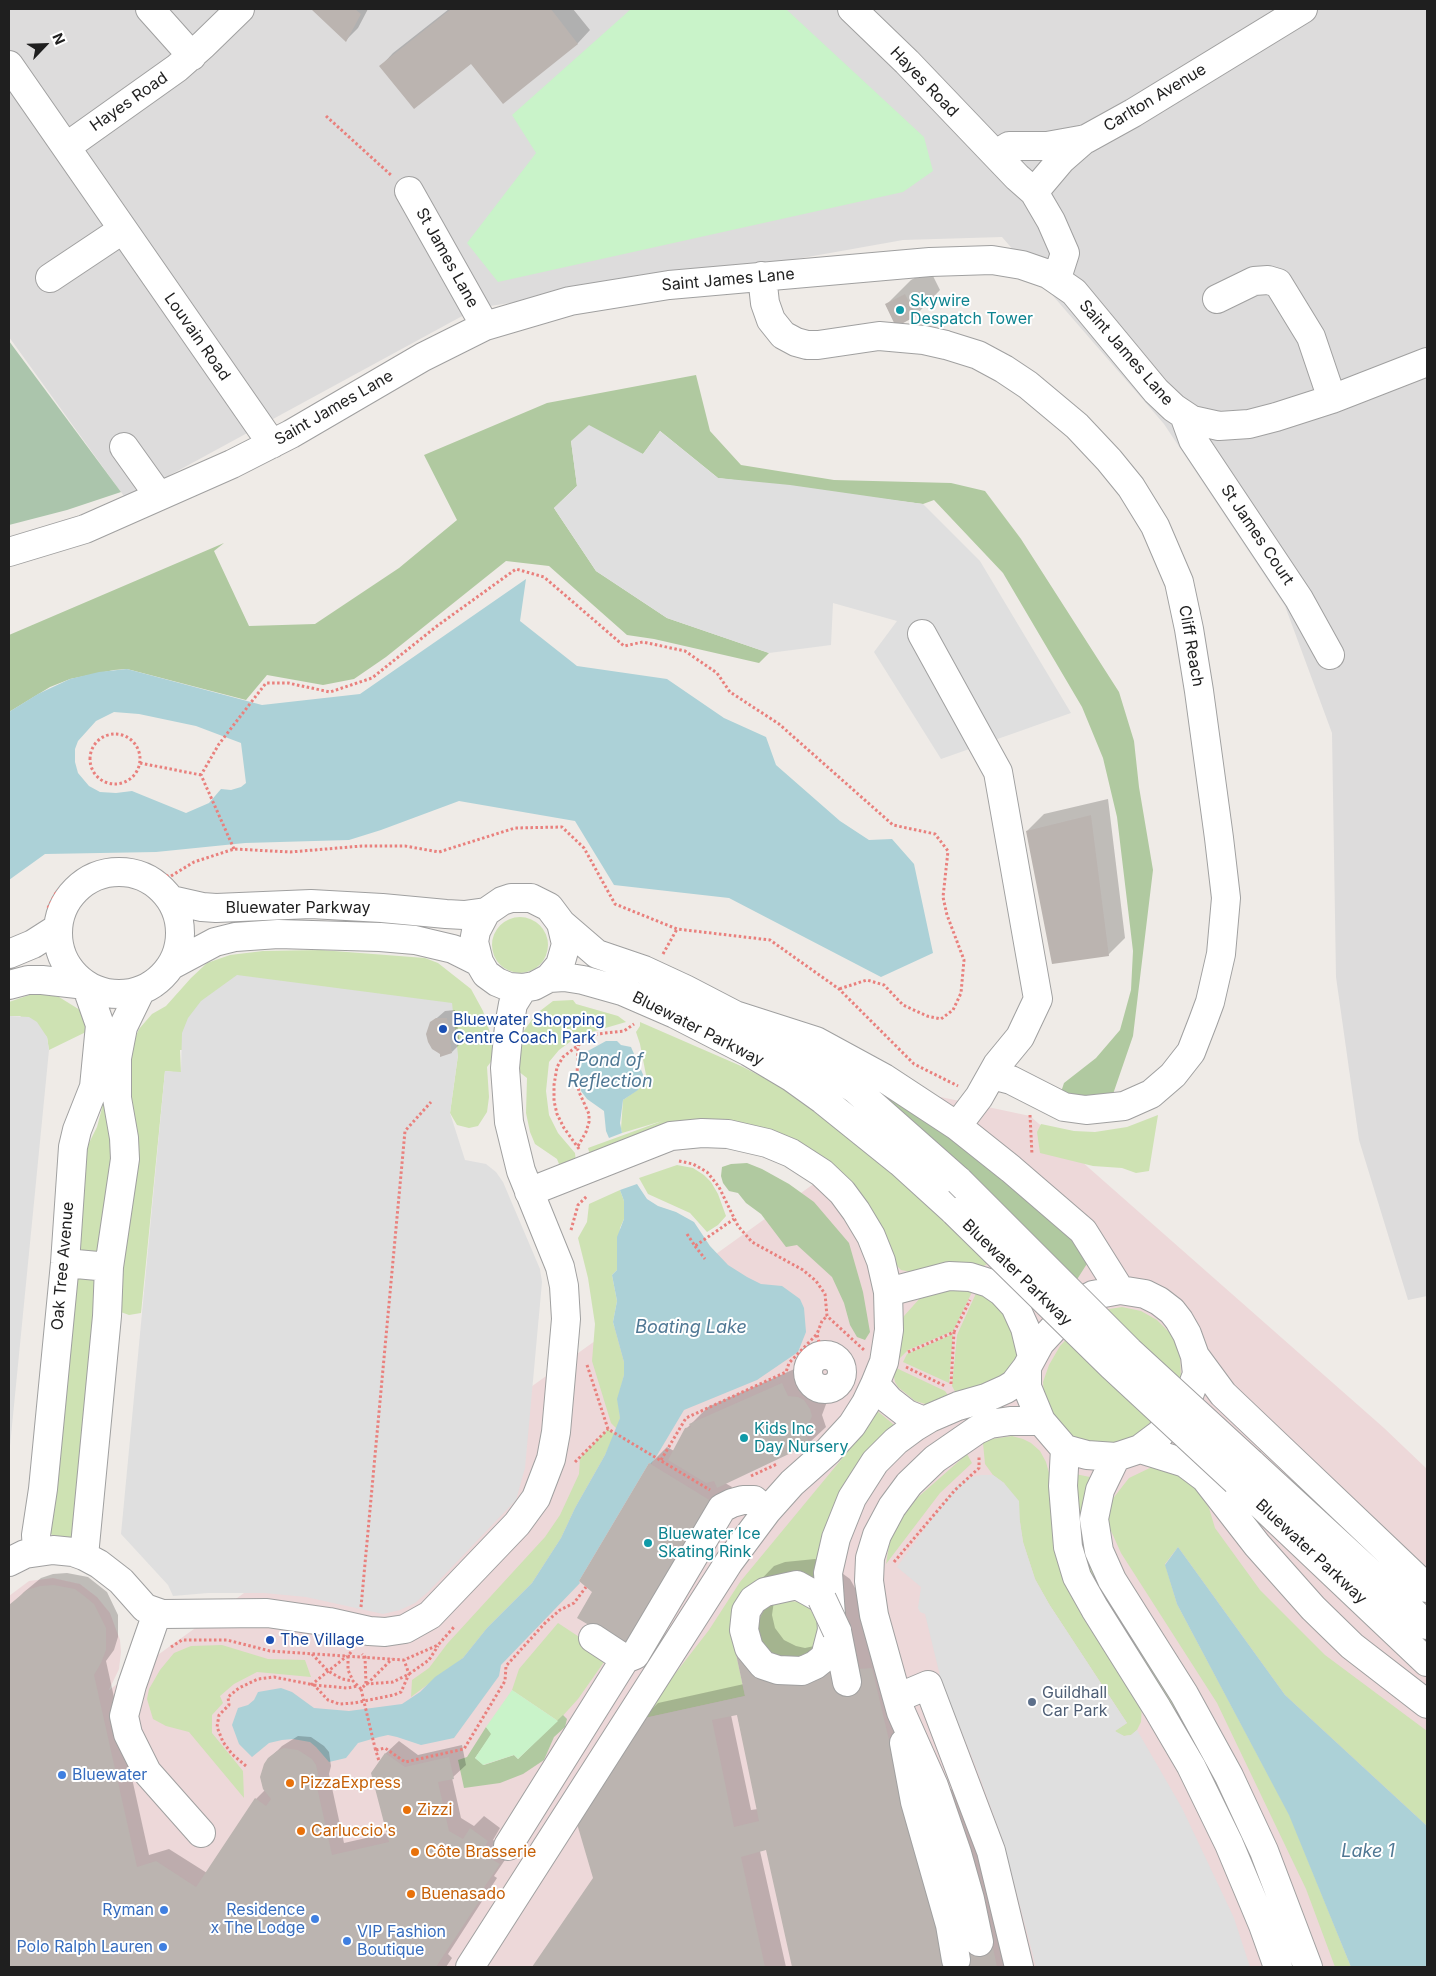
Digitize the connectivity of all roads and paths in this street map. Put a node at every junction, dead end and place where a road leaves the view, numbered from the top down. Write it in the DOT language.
graph roads {
  1 [pos="150,9"];
  2 [pos="240,9"];
  3 [pos="852,9"];
  4 [pos="1303,9"];
  5 [pos="192,56"];
  6 [pos="9,65"];
  7 [pos="326,116"];
  8 [pos="1086,139"];
  9 [pos="66,147"];
  10 [pos="996,154"];
  11 [pos="409,191"];
  12 [pos="1034,192"];
  13 [pos="122,230"];
  14 [pos="762,276"];
  15 [pos="50,278"];
  16 [pos="1057,278"];
  17 [pos="1217,299"];
  18 [pos="484,326"];
  19 [pos="1427,362"];
  20 [pos="1332,399"];
  21 [pos="1184,415"];
  22 [pos="272,444"];
  23 [pos="124,447"];
  24 [pos="159,496"];
  25 [pos="9,552"];
  26 [pos="922,634"];
  27 [pos="1330,655"];
  28 [pos="140,763"];
  29 [pos="201,775"];
  30 [pos="234,849"];
  31 [pos="167,887"];
  32 [pos="486,912"];
  33 [pos="51,922"];
  34 [pos="561,923"];
  35 [pos="677,929"];
  36 [pos="9,954"];
  37 [pos="660,960"];
  38 [pos="478,962"];
  39 [pos="172,965"];
  40 [pos="549,978"];
  41 [pos="9,985"];
  42 [pos="86,986"];
  43 [pos="523,988"];
  44 [pos="839,989"];
  45 [pos="140,992"];
  46 [pos="735,1015"];
  47 [pos="634,1024"];
  48 [pos="578,1044"];
  49 [pos="992,1075"];
  50 [pos="961,1088"];
  51 [pos="431,1102"];
  52 [pos="957,1126"];
  53 [pos="584,1158"];
  54 [pos="673,1161"];
  55 [pos="529,1192"];
  56 [pos="734,1219"];
  57 [pos="688,1234"];
  58 [pos="695,1246"];
  59 [pos="704,1259"];
  60 [pos="65,1263"];
  61 [pos="109,1267"];
  62 [pos="980,1280"];
  63 [pos="1120,1290"];
  64 [pos="888,1292"];
  65 [pos="827,1316"];
  66 [pos="954,1332"];
  67 [pos="818,1346"];
  68 [pos="584,1356"];
  69 [pos="1195,1356"];
  70 [pos="1029,1362"];
  71 [pos="881,1378"];
  72 [pos="954,1398"];
  73 [pos="924,1421"];
  74 [pos="1041,1421"];
  75 [pos="608,1429"];
  76 [pos="973,1434"];
  77 [pos="1065,1449"];
  78 [pos="1128,1453"];
  79 [pos="573,1456"];
  80 [pos="661,1460"];
  81 [pos="783,1461"];
  82 [pos="1244,1472"];
  83 [pos="750,1477"];
  84 [pos="715,1491"];
  85 [pos="767,1511"];
  86 [pos="37,1551"];
  87 [pos="84,1556"];
  88 [pos="9,1562"];
  89 [pos="889,1568"];
  90 [pos="586,1587"];
  91 [pos="1427,1588"];
  92 [pos="157,1613"];
  93 [pos="458,1623"];
  94 [pos="1427,1625"];
  95 [pos="357,1638"];
  96 [pos="593,1638"];
  97 [pos="438,1645"];
  98 [pos="167,1650"];
  99 [pos="312,1654"];
  100 [pos="348,1656"];
  101 [pos="365,1657"];
  102 [pos="392,1659"];
  103 [pos="625,1659"];
  104 [pos="404,1660"];
  105 [pos="1427,1662"];
  106 [pos="328,1671"];
  107 [pos="409,1674"];
  108 [pos="353,1681"];
  109 [pos="846,1682"];
  110 [pos="366,1684"];
  111 [pos="313,1685"];
  112 [pos="359,1687"];
  113 [pos="905,1702"];
  114 [pos="1427,1704"];
  115 [pos="376,1749"];
  116 [pos="379,1761"];
  117 [pos="246,1766"];
  118 [pos="201,1833"];
  119 [pos="508,1846"];
  120 [pos="979,1942"];
  121 [pos="956,1960"];
  122 [pos="470,1967"];
  123 [pos="1019,1967"];
  124 [pos="1278,1967"];
  125 [pos="1308,1967"];
  1 -- 5 [label="street"];
  2 -- 5 [label="street, Hayes Road"];
  3 -- 10 [label="street, Hayes Road"];
  4 -- 8 [label="street, Carlton Avenue"];
  5 -- 9 [label="street, Hayes Road"];
  6 -- 9 [label="street, Louvain Road"];
  7 -- 11 [label="path"];
  8 -- 10 [label="street, Carlton Avenue"];
  8 -- 12 [label="street"];
  9 -- 13 [label="street, Louvain Road"];
  10 -- 12 [label="street"];
  11 -- 18 [label="street, St James Lane"];
  12 -- 16 [label="street"];
  13 -- 15 [label="street"];
  13 -- 22 [label="street, Louvain Road"];
  14 -- 16 [label="street, Saint James Lane"];
  14 -- 18 [label="street, Saint James Lane"];
  14 -- 49 [label="street, Cliff Reach"];
  16 -- 21 [label="street, Saint James Lane"];
  17 -- 20 [label="street"];
  18 -- 22 [label="street, Saint James Lane"];
  19 -- 20 [label="street, Saint James Lane"];
  20 -- 21 [label="street, Saint James Lane"];
  21 -- 27 [label="street, St James Court"];
  22 -- 24 [label="street, Saint James Lane"];
  23 -- 24 [label="street"];
  24 -- 25 [label="street, Saint James Lane"];
  26 -- 49 [label="street"];
  28 -- 28 [label="path"];
  28 -- 29 [label="path"];
  29 -- 30 [label="path"];
  29 -- 44 [label="path"];
  30 -- 31 [label="path"];
  30 -- 35 [label="path"];
  31 -- 32 [label="street, Bluewater Parkway"];
  31 -- 33 [label="street"];
  31 -- 33 [label="path"];
  31 -- 39 [label="street"];
  32 -- 34 [label="street"];
  32 -- 38 [label="street"];
  33 -- 36 [label="street"];
  33 -- 42 [label="street"];
  34 -- 40 [label="street"];
  34 -- 46 [label="street, Bluewater Parkway"];
  35 -- 37 [label="path"];
  35 -- 44 [label="path"];
  38 -- 39 [label="street, Bluewater Parkway"];
  38 -- 43 [label="street"];
  39 -- 45 [label="street"];
  40 -- 43 [label="street"];
  40 -- 82 [label="street, Bluewater Parkway, bridge"];
  41 -- 42 [label="street"];
  42 -- 45 [label="street"];
  42 -- 60 [label="street, Oak Tree Avenue"];
  43 -- 55 [label="street"];
  44 -- 50 [label="path"];
  45 -- 61 [label="street"];
  46 -- 52 [label="street"];
  46 -- 82 [label="street, Bluewater Parkway, bridge"];
  47 -- 48 [label="path"];
  48 -- 53 [label="path"];
  48 -- 53 [label="path"];
  49 -- 52 [label="street"];
  51 -- 95 [label="path"];
  52 -- 63 [label="street"];
  53 -- 55 [label="street"];
  53 -- 64 [label="street"];
  54 -- 56 [label="path"];
  55 -- 95 [label="street"];
  56 -- 58 [label="path"];
  56 -- 65 [label="path"];
  57 -- 58 [label="path"];
  58 -- 59 [label="path"];
  60 -- 61 [label="street"];
  60 -- 86 [label="street, Oak Tree Avenue"];
  61 -- 87 [label="street"];
  62 -- 64 [label="street"];
  62 -- 66 [label="path"];
  62 -- 70 [label="street"];
  63 -- 69 [label="street"];
  63 -- 70 [label="street"];
  64 -- 71 [label="street"];
  65 -- 67 [label="path"];
  65 -- 71 [label="path"];
  66 -- 71 [label="path"];
  66 -- 72 [label="path"];
  67 -- 71 [label="street"];
  67 -- 80 [label="path"];
  68 -- 75 [label="path"];
  69 -- 78 [label="street"];
  69 -- 91 [label="street"];
  70 -- 72 [label="street"];
  70 -- 74 [label="street"];
  71 -- 72 [label="path"];
  71 -- 73 [label="street"];
  71 -- 85 [label="street"];
  72 -- 73 [label="street"];
  73 -- 109 [label="street, bridge"];
  74 -- 76 [label="street"];
  74 -- 77 [label="street"];
  75 -- 79 [label="path"];
  75 -- 80 [label="path"];
  76 -- 89 [label="path"];
  76 -- 113 [label="street"];
  77 -- 78 [label="street"];
  77 -- 124 [label="street"];
  78 -- 114 [label="street"];
  78 -- 125 [label="street"];
  80 -- 84 [label="path"];
  81 -- 83 [label="path"];
  82 -- 94 [label="street, Bluewater Parkway"];
  82 -- 105 [label="street, Bluewater Parkway"];
  85 -- 103 [label="street"];
  85 -- 122 [label="street"];
  86 -- 87 [label="street"];
  86 -- 88 [label="street"];
  87 -- 92 [label="street"];
  90 -- 115 [label="path"];
  92 -- 95 [label="street"];
  92 -- 118 [label="street"];
  93 -- 97 [label="path"];
  95 -- 100 [label="path"];
  95 -- 101 [label="path"];
  96 -- 103 [label="street"];
  97 -- 104 [label="path"];
  97 -- 107 [label="path"];
  98 -- 99 [label="path"];
  99 -- 100 [label="path"];
  99 -- 106 [label="path"];
  100 -- 101 [label="path"];
  100 -- 106 [label="path"];
  100 -- 108 [label="path"];
  101 -- 102 [label="path"];
  101 -- 110 [label="path"];
  102 -- 104 [label="path"];
  102 -- 110 [label="path"];
  103 -- 119 [label="street"];
  104 -- 107 [label="path"];
  106 -- 108 [label="path"];
  106 -- 111 [label="path"];
  107 -- 110 [label="path"];
  107 -- 111 [label="path"];
  108 -- 112 [label="path"];
  110 -- 112 [label="path"];
  111 -- 112 [label="path"];
  111 -- 117 [label="path"];
  112 -- 115 [label="path, bridge"];
  113 -- 120 [label="street"];
  113 -- 121 [label="street"];
  113 -- 123 [label="street"];
  115 -- 116 [label="path"];
}
